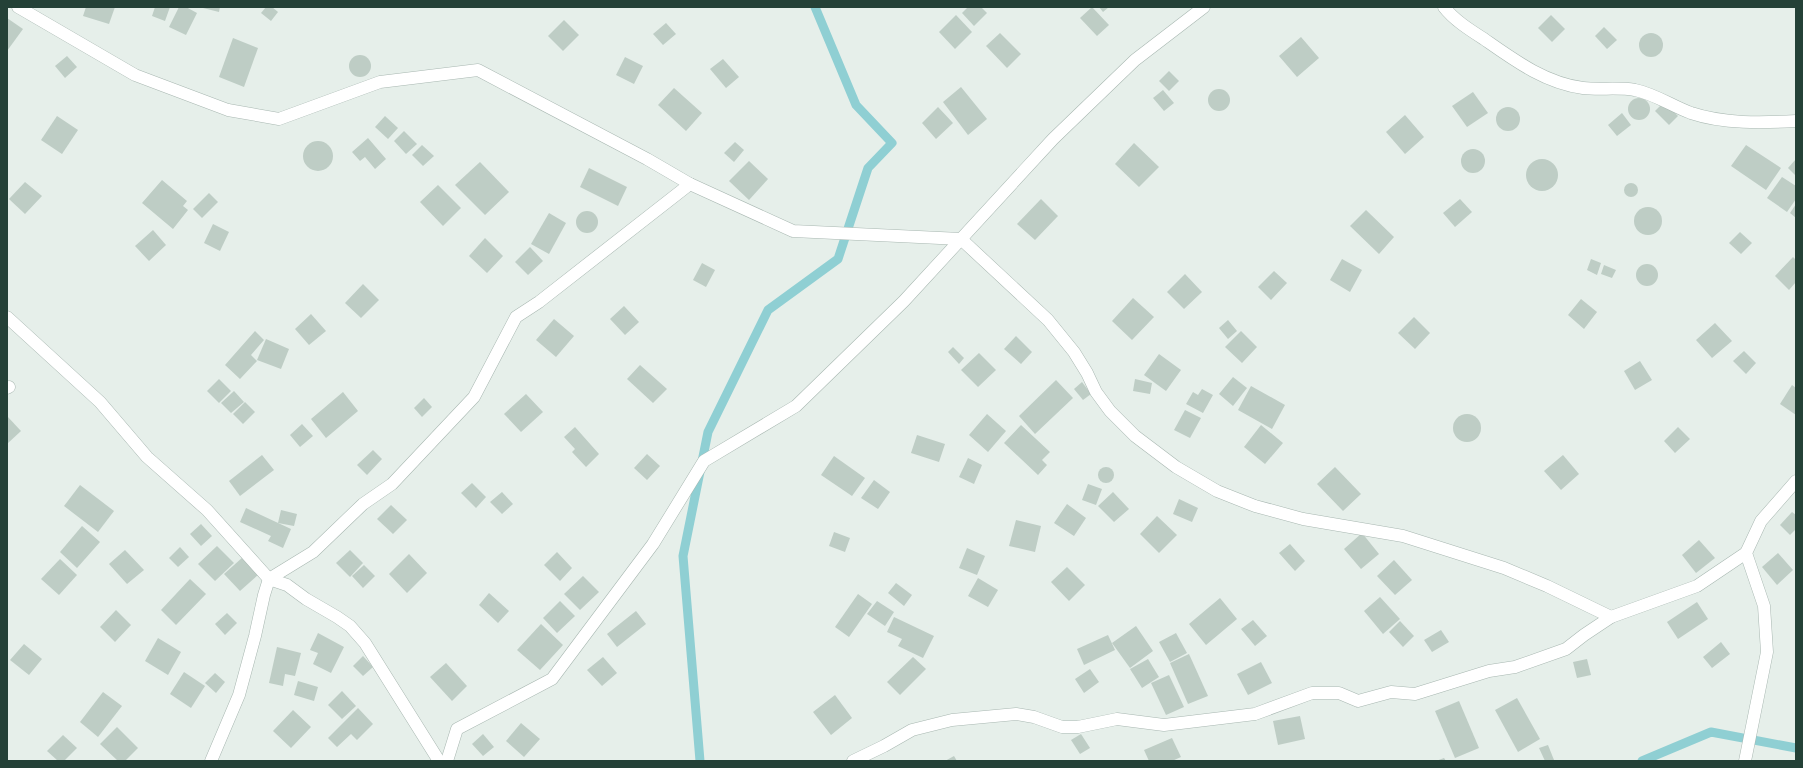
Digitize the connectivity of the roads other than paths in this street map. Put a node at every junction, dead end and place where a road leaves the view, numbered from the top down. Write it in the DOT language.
graph roads {
  1 [pos="18,7"];
  2 [pos="1204,7"];
  3 [pos="1444,7"];
  4 [pos="1796,121"];
  5 [pos="690,184"];
  6 [pos="961,239"];
  7 [pos="7,317"];
  8 [pos="1796,481"];
  9 [pos="1746,553"];
  10 [pos="269,579"];
  11 [pos="1611,617"];
  12 [pos="211,761"];
  13 [pos="439,761"];
  14 [pos="447,761"];
  15 [pos="853,761"];
  16 [pos="1745,761"];
  1 -- 5 [label="street"];
  2 -- 6 [label="street"];
  3 -- 4 [label="street"];
  5 -- 6 [label="street"];
  5 -- 10 [label="street"];
  6 -- 11 [label="street"];
  6 -- 14 [label="street"];
  7 -- 10 [label="street"];
  8 -- 9 [label="street"];
  9 -- 11 [label="street"];
  9 -- 16 [label="street"];
  10 -- 12 [label="street"];
  10 -- 13 [label="street"];
  11 -- 15 [label="street"];
}
